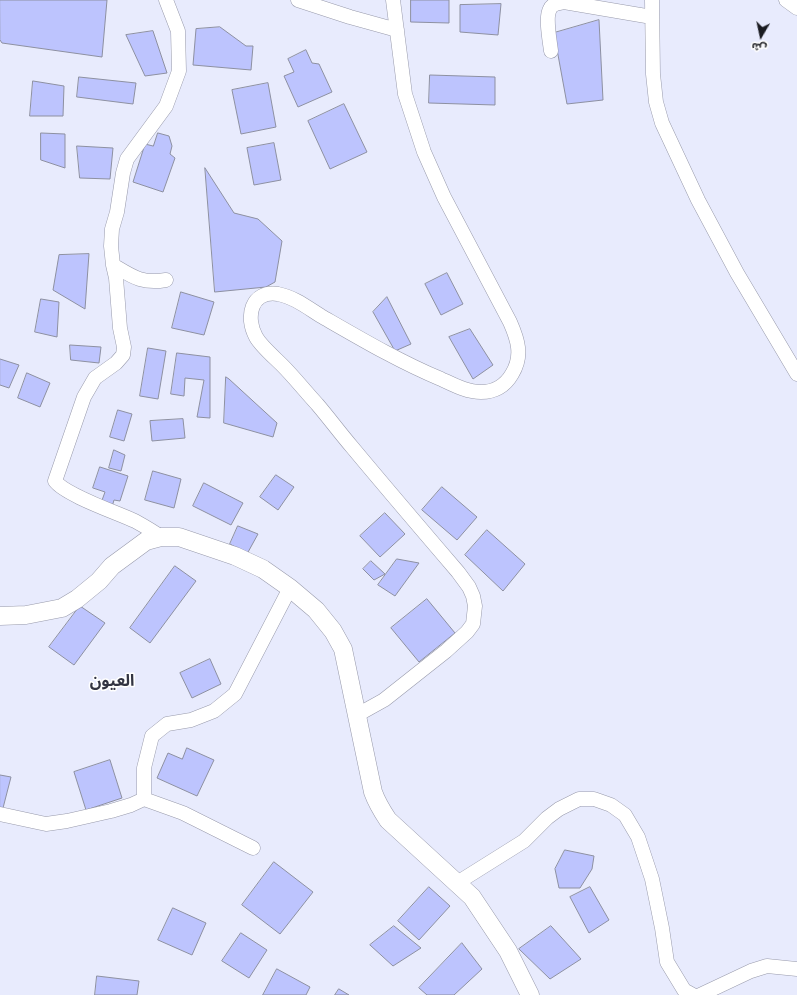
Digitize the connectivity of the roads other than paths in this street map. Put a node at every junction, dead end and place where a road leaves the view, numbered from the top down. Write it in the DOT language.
graph roads {
  1 [pos="166,0"];
  2 [pos="298,0"];
  3 [pos="393,0"];
  4 [pos="652,0"];
  5 [pos="786,0"];
  6 [pos="797,8"];
  7 [pos="652,17"];
  8 [pos="397,30"];
  9 [pos="551,51"];
  10 [pos="113,265"];
  11 [pos="166,280"];
  12 [pos="797,374"];
  13 [pos="161,537"];
  14 [pos="290,588"];
  15 [pos="0,616"];
  16 [pos="357,715"];
  17 [pos="144,800"];
  18 [pos="0,814"];
  19 [pos="253,848"];
  20 [pos="457,883"];
  21 [pos="797,969"];
  22 [pos="530,995"];
  23 [pos="693,995"];
  24 [pos="700,995"];
  1 -- 10 [label="street"];
  2 -- 8 [label="street"];
  3 -- 8 [label="street"];
  4 -- 7 [label="street"];
  5 -- 6 [label="street"];
  7 -- 9 [label="street"];
  7 -- 12 [label="street"];
  8 -- 16 [label="street"];
  10 -- 11 [label="street"];
  10 -- 13 [label="street"];
  13 -- 14 [label="street"];
  13 -- 15 [label="street"];
  14 -- 16 [label="street"];
  14 -- 17 [label="street"];
  16 -- 20 [label="street"];
  17 -- 18 [label="street"];
  17 -- 19 [label="street"];
  20 -- 22 [label="street"];
  20 -- 23 [label="street"];
  21 -- 24 [label="street"];
}
